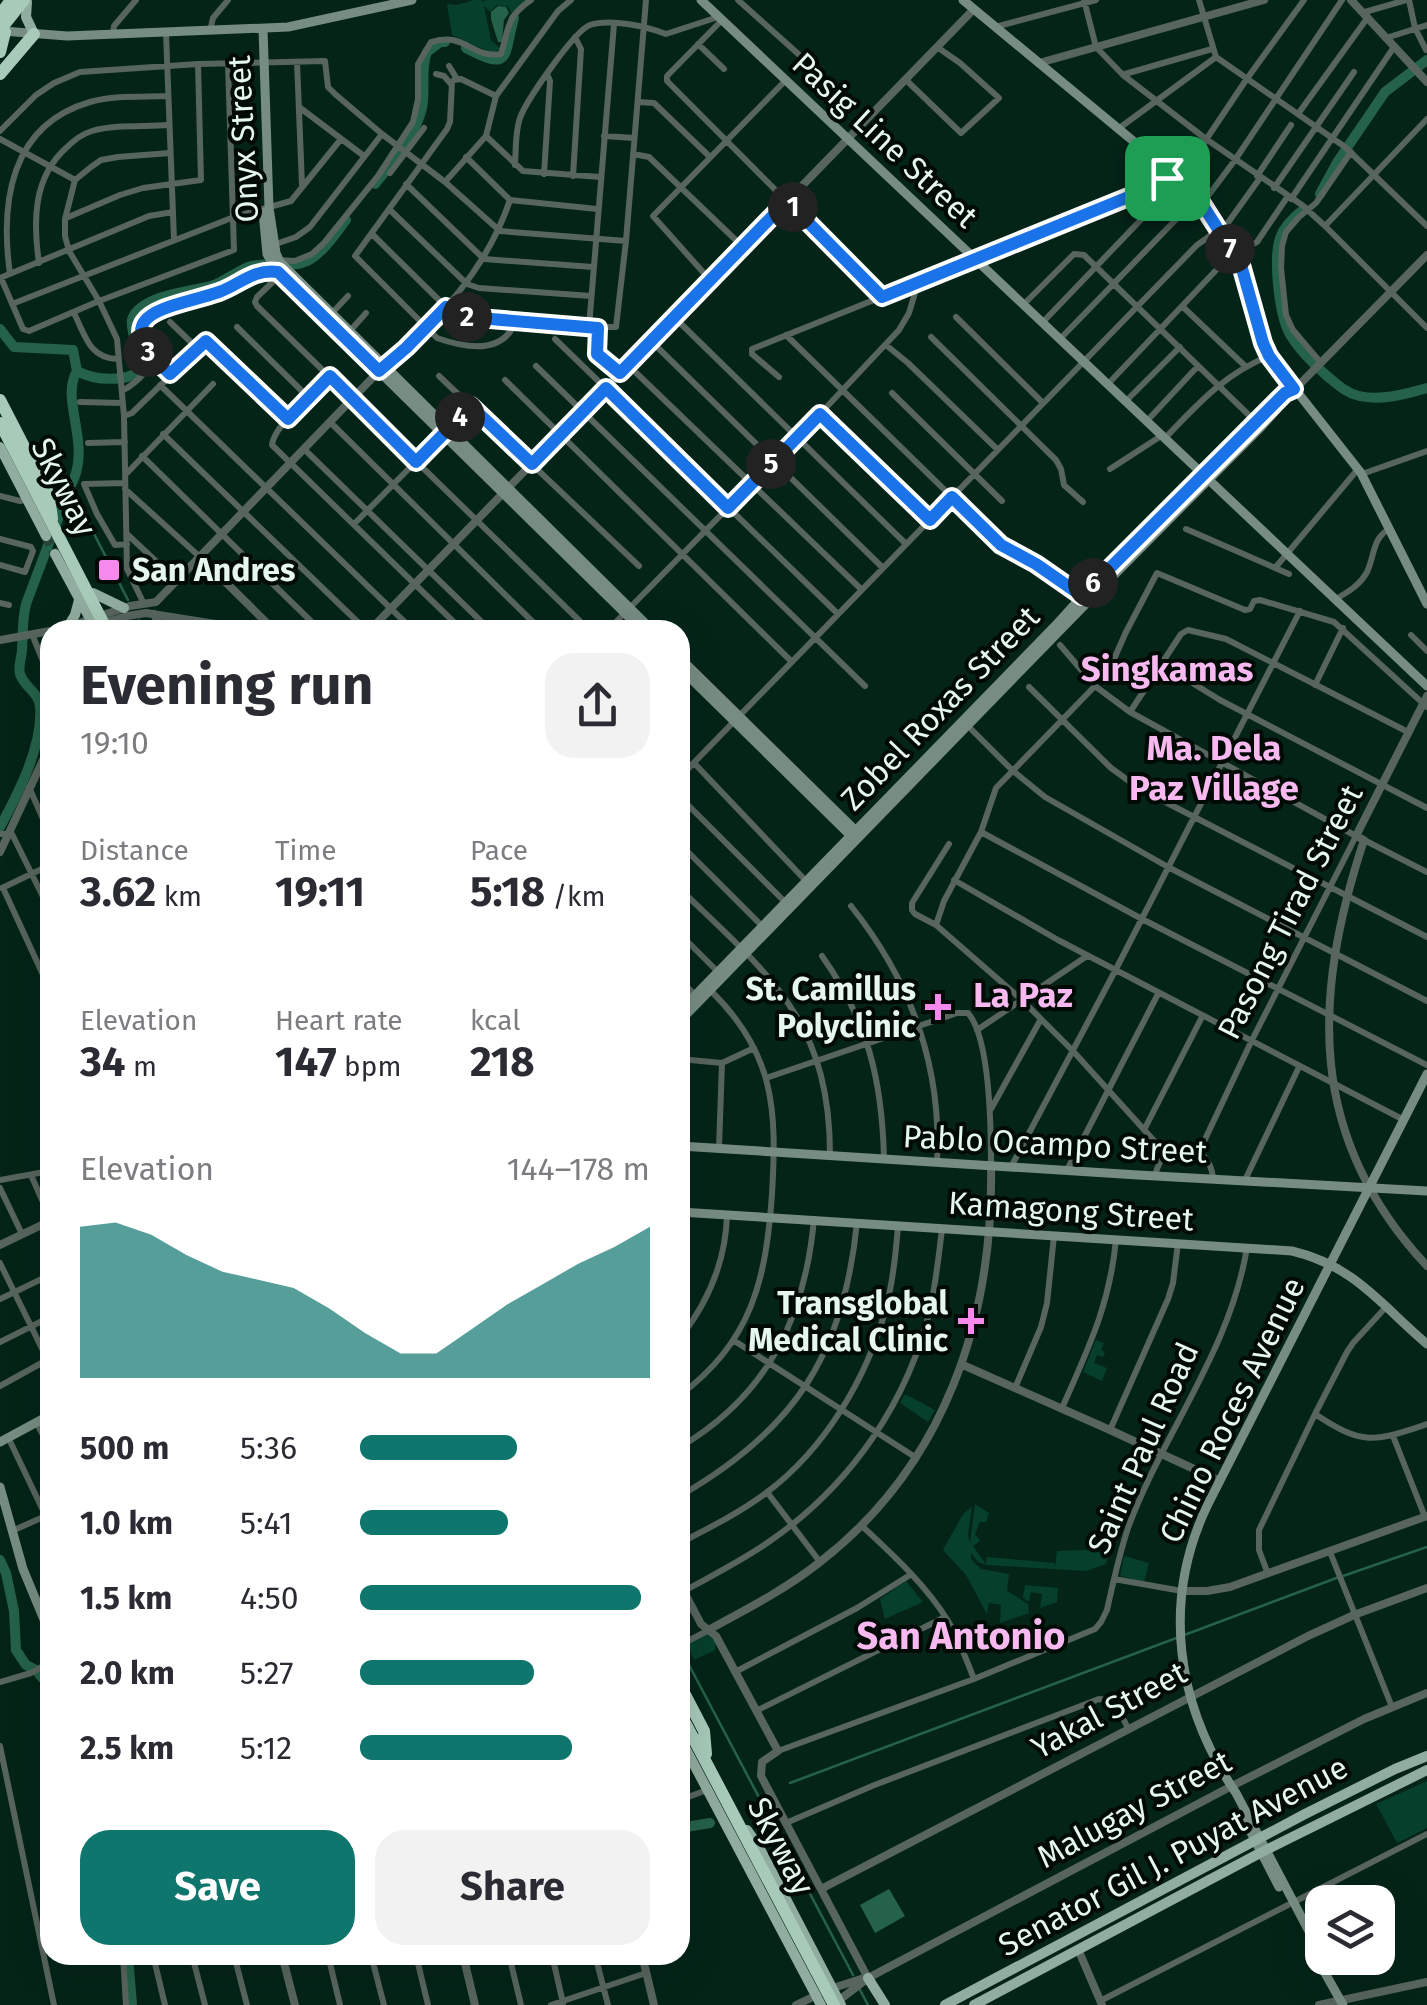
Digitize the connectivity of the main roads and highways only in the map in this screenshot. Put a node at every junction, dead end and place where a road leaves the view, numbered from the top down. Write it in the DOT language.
graph roads {
  1 [pos="12,0"];
  2 [pos="412,0"];
  3 [pos="701,0"];
  4 [pos="962,0"];
  5 [pos="27,1"];
  6 [pos="0,16"];
  7 [pos="261,29"];
  8 [pos="1,33"];
  9 [pos="34,34"];
  10 [pos="0,52"];
  11 [pos="0,74"];
  12 [pos="279,267"];
  13 [pos="381,368"];
  14 [pos="1294,389"];
  15 [pos="0,396"];
  16 [pos="2,417"];
  17 [pos="0,445"];
  18 [pos="1206,478"];
  19 [pos="53,528"];
  20 [pos="55,554"];
  21 [pos="93,593"];
  22 [pos="79,599"];
  23 [pos="1427,604"];
  24 [pos="124,608"];
  25 [pos="627,610"];
  26 [pos="70,620"];
  27 [pos="96,620"];
  28 [pos="98,620"];
  29 [pos="98,620"];
  30 [pos="100,620"];
  31 [pos="634,620"];
  32 [pos="640,620"];
  33 [pos="690,669"];
  34 [pos="690,677"];
  35 [pos="1427,686"];
  36 [pos="737,719"];
  37 [pos="856,836"];
  38 [pos="744,951"];
  39 [pos="697,999"];
  40 [pos="690,1004"];
  41 [pos="690,1008"];
  42 [pos="1427,1074"];
  43 [pos="690,1147"];
  44 [pos="1369,1188"];
  45 [pos="1427,1191"];
  46 [pos="690,1212"];
  47 [pos="1331,1263"];
  48 [pos="1427,1344"];
  49 [pos="40,1420"];
  50 [pos="4,1439"];
  51 [pos="0,1487"];
  52 [pos="40,1610"];
  53 [pos="690,1704"];
  54 [pos="690,1728"];
  55 [pos="690,1730"];
  56 [pos="690,1755"];
  57 [pos="706,1756"];
  58 [pos="1427,1756"];
  59 [pos="690,1757"];
  60 [pos="1427,1770"];
  61 [pos="741,1821"];
  62 [pos="728,1829"];
  63 [pos="1257,1839"];
  64 [pos="1263,1851"];
  65 [pos="1291,1904"];
  66 [pos="1305,1927"];
  67 [pos="1331,1975"];
  68 [pos="868,1978"];
  69 [pos="1344,2002"];
  70 [pos="828,2004"];
  71 [pos="885,2005"];
  72 [pos="945,2005"];
  73 [pos="974,2005"];
  1 -- 6 [label="highway"];
  2 -- 7 [label="main road"];
  3 -- 18 [label="main road, Pasig Line Street"];
  4 -- 14 [label="main road"];
  5 -- 8 [label="highway"];
  5 -- 9 [label="main road"];
  7 -- 9 [label="main road"];
  7 -- 12 [label="main road, Onyx Street"];
  8 -- 9 [label="main road"];
  8 -- 10 [label="highway"];
  9 -- 11 [label="highway"];
  12 -- 13 [label="main road, Onyx Street"];
  12 -- 13 [label="main road, Onyx Street"];
  13 -- 25 [label="main road, Onyx Street"];
  14 -- 18 [label="main road, Zobel Roxas Street"];
  14 -- 23 [label="main road"];
  15 -- 16 [label="highway, Skyway"];
  16 -- 19 [label="highway, Skyway"];
  17 -- 19 [label="main road"];
  17 -- 29 [label="highway, Skyway"];
  18 -- 35 [label="main road, Pasig Line Street"];
  18 -- 37 [label="main road, Zobel Roxas Street"];
  19 -- 21 [label="main road"];
  19 -- 28 [label="highway, Skyway"];
  20 -- 22 [label="main road"];
  21 -- 24 [label="main road"];
  21 -- 30 [label="main road"];
  22 -- 26 [label="main road"];
  22 -- 27 [label="main road"];
  25 -- 31 [label="main road, Onyx Street"];
  25 -- 32 [label="main road, Onyx Street"];
  33 -- 36 [label="main road"];
  34 -- 36 [label="main road"];
  36 -- 37 [label="main road"];
  37 -- 38 [label="main road, Zobel Roxas Street"];
  38 -- 39 [label="main road, Zobel Roxas Street"];
  38 -- 39 [label="main road, Zobel Roxas Street"];
  39 -- 40 [label="main road, Zobel Roxas Street"];
  39 -- 41 [label="main road, Zobel Roxas Street"];
  42 -- 44 [label="main road, Chino Roces Avenue"];
  43 -- 44 [label="main road, Pablo Ocampo Street"];
  44 -- 45 [label="main road, Pablo Ocampo Street"];
  44 -- 47 [label="main road, Chino Roces Avenue"];
  46 -- 47 [label="main road, Kamagong Street"];
  47 -- 48 [label="main road, Kamagong Street"];
  47 -- 63 [label="main road, Chino Roces Avenue"];
  49 -- 50 [label="main road"];
  51 -- 52 [label="main road"];
  53 -- 57 [label="highway"];
  54 -- 57 [label="main road"];
  55 -- 70 [label="highway, Skyway"];
  56 -- 70 [label="highway, Skyway"];
  57 -- 61 [label="main road"];
  58 -- 63 [label="main road, Senator Gil J. Puyat Avenue"];
  59 -- 62 [label="main road"];
  60 -- 64 [label="main road, Senator Gil J. Puyat Avenue"];
  61 -- 70 [label="main road"];
  61 -- 70 [label="main road"];
  62 -- 70 [label="main road"];
  62 -- 70 [label="main road"];
  63 -- 64 [label="main road, Chino Roces Avenue"];
  63 -- 72 [label="main road, Senator Gil J. Puyat Avenue"];
  64 -- 65 [label="main road, Chino Roces Avenue"];
  64 -- 73 [label="main road, Senator Gil J. Puyat Avenue"];
  65 -- 66 [label="main road, Chino Roces Avenue"];
  65 -- 69 [label="main road, Chino Roces Avenue"];
  67 -- 69 [label="main road, Chino Roces Avenue"];
  68 -- 71 [label="main road"];
}
